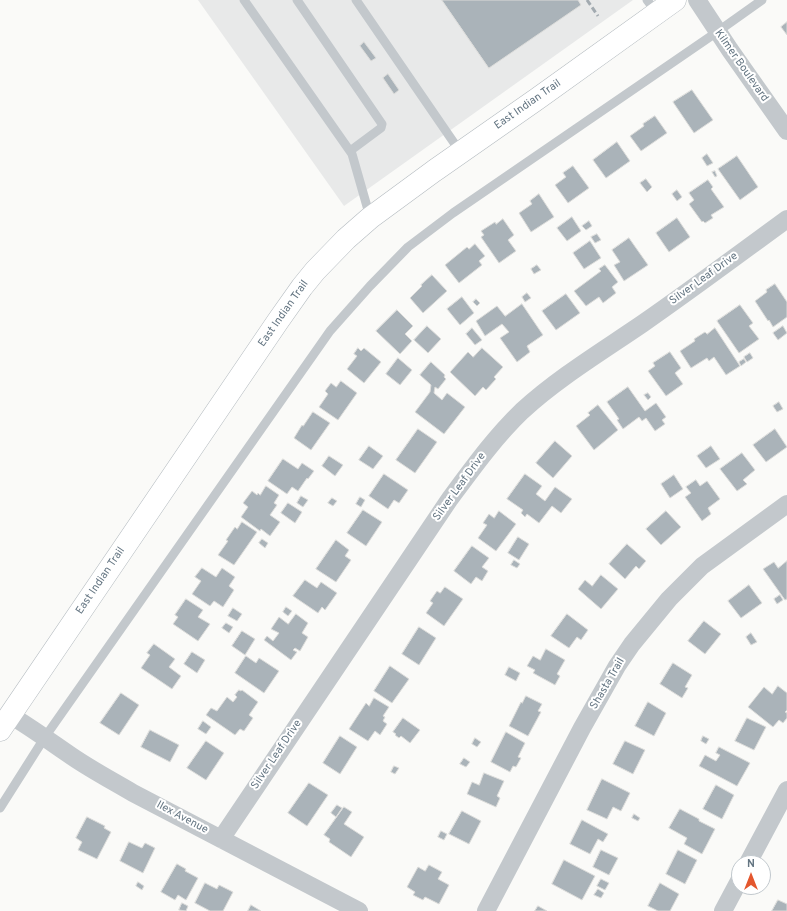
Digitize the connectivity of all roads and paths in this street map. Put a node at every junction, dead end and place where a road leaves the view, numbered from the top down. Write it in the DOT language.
graph roads {
  1 [pos="244,0"];
  2 [pos="297,0"];
  3 [pos="356,0"];
  4 [pos="675,0"];
  5 [pos="697,0"];
  6 [pos="762,0"];
  7 [pos="652,6"];
  8 [pos="718,32"];
  9 [pos="787,131"];
  10 [pos="350,151"];
  11 [pos="461,153"];
  12 [pos="370,218"];
  13 [pos="787,219"];
  14 [pos="787,504"];
  15 [pos="5,722"];
  16 [pos="45,737"];
  17 [pos="787,790"];
  18 [pos="0,808"];
  19 [pos="221,839"];
  20 [pos="752,855"];
  21 [pos="732,895"];
  22 [pos="359,911"];
  23 [pos="486,911"];
  24 [pos="723,911"];
  1 -- 10 [label="lane"];
  2 -- 10 [label="lane"];
  3 -- 11 [label="lane"];
  4 -- 7 [label="main road, East Indian Trail"];
  5 -- 8 [label="street, Kilmer Boulevard"];
  6 -- 8 [label="lane"];
  7 -- 11 [label="main road, East Indian Trail"];
  8 -- 9 [label="street, Kilmer Boulevard"];
  8 -- 16 [label="lane"];
  10 -- 12 [label="lane"];
  11 -- 12 [label="main road, East Indian Trail"];
  12 -- 15 [label="main road, East Indian Trail"];
  13 -- 19 [label="street, Silver Leaf Drive"];
  14 -- 23 [label="street, Shasta Trail"];
  15 -- 16 [label="street, Ilex Avenue"];
  16 -- 18 [label="lane"];
  16 -- 19 [label="street, Ilex Avenue"];
  17 -- 20 [label="street"];
  19 -- 22 [label="street, Ilex Avenue"];
  21 -- 24 [label="street"];
}
